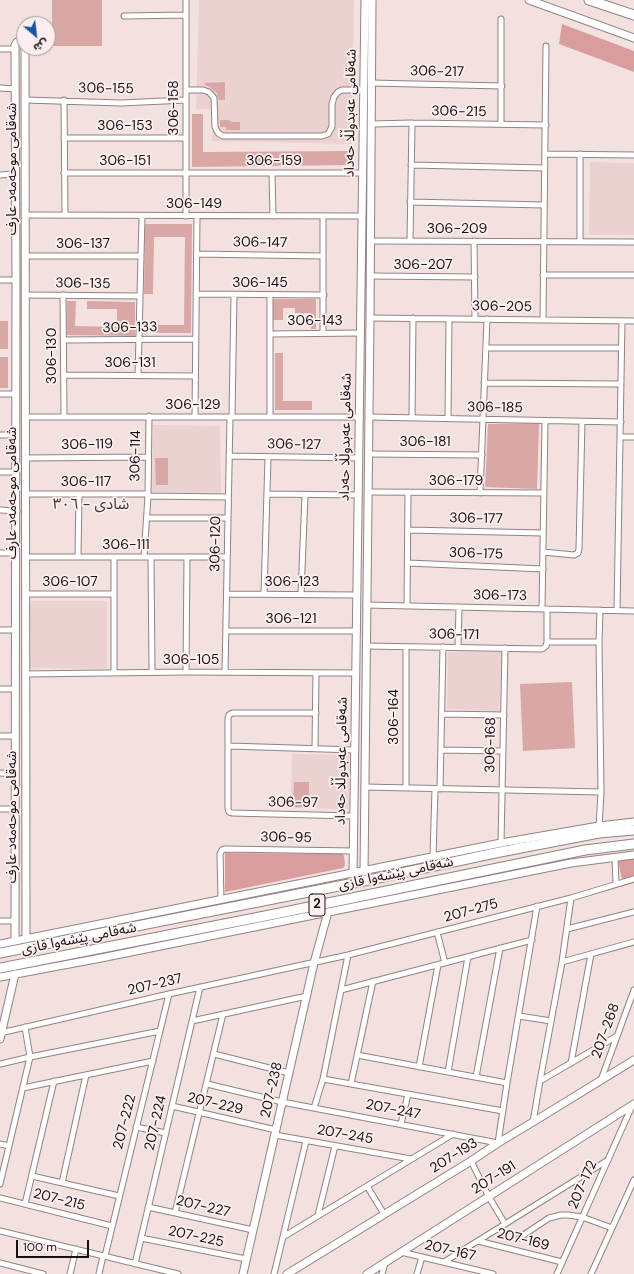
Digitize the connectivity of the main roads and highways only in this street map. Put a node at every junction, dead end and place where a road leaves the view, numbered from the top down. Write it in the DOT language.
graph roads {
  1 [pos="589,0"];
  2 [pos="634,15"];
  3 [pos="634,830"];
  4 [pos="634,844"];
  5 [pos="271,899"];
  6 [pos="244,905"];
  7 [pos="275,914"];
  8 [pos="247,919"];
  9 [pos="0,953"];
  10 [pos="0,968"];
  1 -- 2 [label="highway"];
  3 -- 5 [label="highway, شەقامی پێشەوا قازی / 2"];
  4 -- 7 [label="highway, شەقامی پێشەوا قازی / 2"];
  5 -- 6 [label="highway, شەقامی پێشەوا قازی / 2"];
  5 -- 7 [label="highway"];
  6 -- 8 [label="highway"];
  6 -- 9 [label="highway, شەقامی پێشەوا قازی / 2"];
  7 -- 8 [label="highway, شەقامی پێشەوا قازی / 2"];
  8 -- 10 [label="highway, شەقامی پێشەوا قازی / 2"];
}
